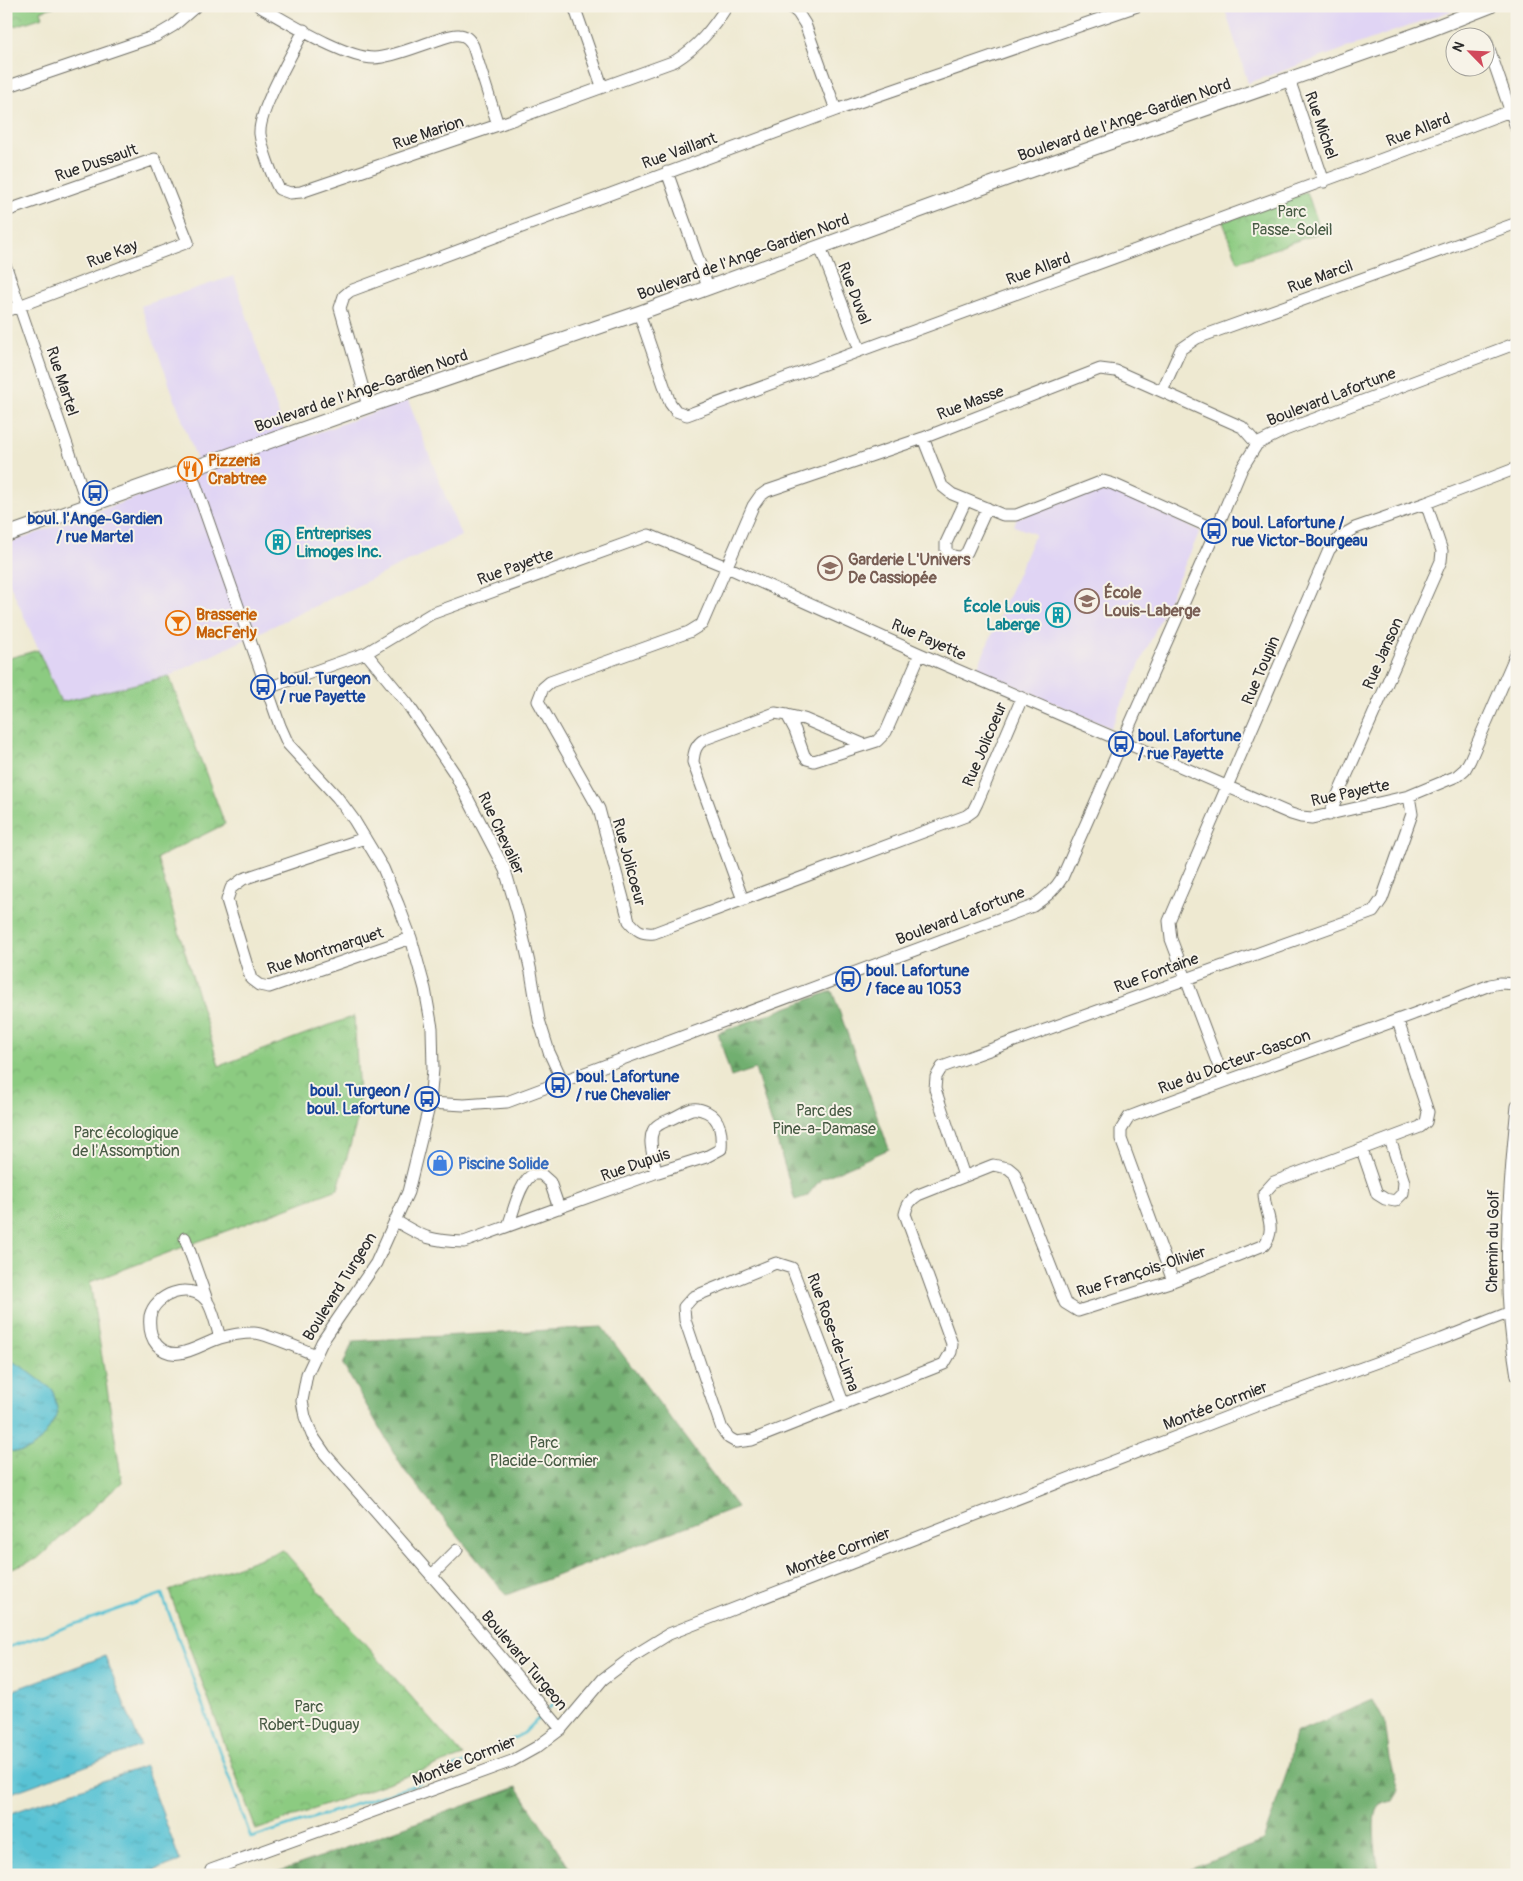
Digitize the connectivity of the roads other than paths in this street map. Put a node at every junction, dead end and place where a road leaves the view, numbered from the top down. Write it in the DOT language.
graph roads {
  1 [pos="196,6"];
  2 [pos="258,6"];
  3 [pos="574,6"];
  4 [pos="727,6"];
  5 [pos="790,6"];
  6 [pos="1137,6"];
  7 [pos="1490,6"];
  8 [pos="304,30"];
  9 [pos="1496,71"];
  10 [pos="1290,78"];
  11 [pos="602,86"];
  12 [pos="6,87"];
  13 [pos="836,110"];
  14 [pos="1510,111"];
  15 [pos="498,125"];
  16 [pos="1517,130"];
  17 [pos="667,172"];
  18 [pos="1324,182"];
  19 [pos="172,200"];
  20 [pos="6,211"];
  21 [pos="1517,223"];
  22 [pos="820,248"];
  23 [pos="6,267"];
  24 [pos="708,287"];
  25 [pos="21,306"];
  26 [pos="6,311"];
  27 [pos="639,312"];
  28 [pos="1517,343"];
  29 [pos="860,350"];
  30 [pos="1162,391"];
  31 [pos="368,406"];
  32 [pos="923,438"];
  33 [pos="1257,444"];
  34 [pos="1517,468"];
  35 [pos="190,469"];
  36 [pos="966,500"];
  37 [pos="1426,503"];
  38 [pos="88,506"];
  39 [pos="987,508"];
  40 [pos="1216,530"];
  41 [pos="6,534"];
  42 [pos="727,567"];
  43 [pos="1517,652"];
  44 [pos="366,653"];
  45 [pos="920,654"];
  46 [pos="265,689"];
  47 [pos="1022,698"];
  48 [pos="787,715"];
  49 [pos="1123,741"];
  50 [pos="865,745"];
  51 [pos="1227,786"];
  52 [pos="1409,796"];
  53 [pos="1329,815"];
  54 [pos="366,838"];
  55 [pos="743,900"];
  56 [pos="410,938"];
  57 [pos="1185,979"];
  58 [pos="1517,984"];
  59 [pos="1398,1021"];
  60 [pos="562,1080"];
  61 [pos="1224,1080"];
  62 [pos="430,1103"];
  63 [pos="1517,1106"];
  64 [pos="1390,1139"];
  65 [pos="1362,1150"];
  66 [pos="655,1173"];
  67 [pos="964,1176"];
  68 [pos="559,1208"];
  69 [pos="396,1221"];
  70 [pos="508,1226"];
  71 [pos="185,1238"];
  72 [pos="1173,1280"];
  73 [pos="207,1300"];
  74 [pos="1508,1314"];
  75 [pos="220,1338"];
  76 [pos="316,1355"];
  77 [pos="1517,1376"];
  78 [pos="844,1405"];
  79 [pos="736,1442"];
  80 [pos="457,1550"];
  81 [pos="431,1576"];
  82 [pos="561,1729"];
  83 [pos="211,1870"];
  1 -- 12 [label="street"];
  2 -- 8 [label="street"];
  3 -- 11 [label="street"];
  4 -- 11 [label="street, Rue Marion"];
  5 -- 13 [label="street"];
  6 -- 13 [label="street, Rue Vaillant"];
  7 -- 10 [label="main road, Boulevard de l'Ange-Gardien Nord"];
  8 -- 15 [label="street"];
  8 -- 15 [label="street, Rue Marion"];
  9 -- 14 [label="street"];
  10 -- 18 [label="street, Rue Michel"];
  10 -- 22 [label="main road, Boulevard de l'Ange-Gardien Nord"];
  11 -- 15 [label="street, Rue Marion"];
  13 -- 17 [label="street, Rue Vaillant"];
  14 -- 16 [label="street"];
  14 -- 18 [label="street, Rue Allard"];
  17 -- 24 [label="street"];
  17 -- 31 [label="street, Rue Vaillant"];
  18 -- 29 [label="street, Rue Allard"];
  19 -- 20 [label="street, Rue Dussault"];
  19 -- 25 [label="street, Rue Kay"];
  21 -- 30 [label="street, Rue Marcil"];
  22 -- 24 [label="main road, Boulevard de l'Ange-Gardien Nord"];
  22 -- 29 [label="street, Rue Duval"];
  23 -- 25 [label="street, Rue Martel"];
  24 -- 27 [label="main road, Boulevard de l'Ange-Gardien Nord"];
  25 -- 26 [label="street, Rue Kay"];
  25 -- 38 [label="street, Rue Martel"];
  27 -- 29 [label="street, Rue Allard"];
  27 -- 31 [label="main road, Boulevard de l'Ange-Gardien Nord"];
  28 -- 33 [label="street, Boulevard Lafortune"];
  30 -- 32 [label="street, Rue Masse"];
  30 -- 33 [label="street, Rue Masse"];
  31 -- 35 [label="main road, Boulevard de l'Ange-Gardien Nord"];
  32 -- 36 [label="street"];
  32 -- 42 [label="street, Rue Masse"];
  33 -- 40 [label="street, Boulevard Lafortune"];
  34 -- 37 [label="street, Rue Toupin"];
  35 -- 38 [label="main road, Boulevard de l'Ange-Gardien Nord"];
  35 -- 46 [label="street, Boulevard Turgeon"];
  36 -- 39 [label="street"];
  36 -- 39 [label="street"];
  37 -- 51 [label="street, Rue Toupin"];
  37 -- 53 [label="street, Rue Janson"];
  38 -- 41 [label="main road, Boulevard de l'Ange-Gardien Nord"];
  39 -- 40 [label="street"];
  40 -- 49 [label="street, Boulevard Lafortune"];
  42 -- 44 [label="street, Rue Payette"];
  42 -- 45 [label="street, Rue Payette"];
  42 -- 55 [label="street, Rue Jolicoeur"];
  43 -- 52 [label="street, Rue Payette"];
  44 -- 46 [label="street, Rue Payette"];
  44 -- 60 [label="street, Rue Chevalier"];
  45 -- 47 [label="street, Rue Payette"];
  45 -- 50 [label="street"];
  46 -- 54 [label="street, Boulevard Turgeon"];
  47 -- 49 [label="street, Rue Payette"];
  47 -- 55 [label="street, Rue Jolicoeur"];
  48 -- 50 [label="street"];
  48 -- 50 [label="street"];
  48 -- 55 [label="street"];
  49 -- 51 [label="street, Rue Payette"];
  49 -- 60 [label="street, Boulevard Lafortune"];
  51 -- 53 [label="street, Rue Payette"];
  51 -- 57 [label="street, Rue Toupin"];
  52 -- 53 [label="street, Rue Payette"];
  52 -- 57 [label="street, Rue Fontaine"];
  54 -- 56 [label="street, Boulevard Turgeon"];
  54 -- 56 [label="street, Rue Montmarquet"];
  56 -- 62 [label="street, Boulevard Turgeon"];
  57 -- 61 [label="street, Rue Toupin"];
  57 -- 67 [label="street, Rue Fontaine"];
  58 -- 59 [label="street, Rue du Docteur-Gascon"];
  59 -- 61 [label="street, Rue du Docteur-Gascon"];
  59 -- 64 [label="street, Rue François-Olivier"];
  60 -- 62 [label="street, Boulevard Lafortune"];
  61 -- 72 [label="street, Rue du Docteur-Gascon"];
  62 -- 69 [label="street, Boulevard Turgeon"];
  63 -- 74 [label="street, Chemin du Golf"];
  64 -- 65 [label="street, Rue François-Olivier"];
  64 -- 65 [label="street"];
  65 -- 72 [label="street, Rue François-Olivier"];
  66 -- 66 [label="street, Rue Dupuis"];
  66 -- 68 [label="street, Rue Dupuis"];
  67 -- 72 [label="street, Rue François-Olivier"];
  67 -- 78 [label="street, Rue François-Olivier"];
  68 -- 70 [label="street, Rue Dupuis"];
  68 -- 70 [label="street"];
  69 -- 70 [label="street, Rue Dupuis"];
  69 -- 76 [label="street, Boulevard Turgeon"];
  71 -- 73 [label="street"];
  73 -- 75 [label="street"];
  73 -- 75 [label="street"];
  74 -- 77 [label="street, Chemin du Golf"];
  74 -- 82 [label="street, Montée Cormier"];
  75 -- 76 [label="street"];
  76 -- 81 [label="street, Boulevard Turgeon"];
  78 -- 79 [label="street, Rue François-Olivier"];
  78 -- 79 [label="street, Rue Rose-de-Lima"];
  80 -- 81 [label="street"];
  81 -- 82 [label="street, Boulevard Turgeon"];
  82 -- 83 [label="street, Montée Cormier"];
}
